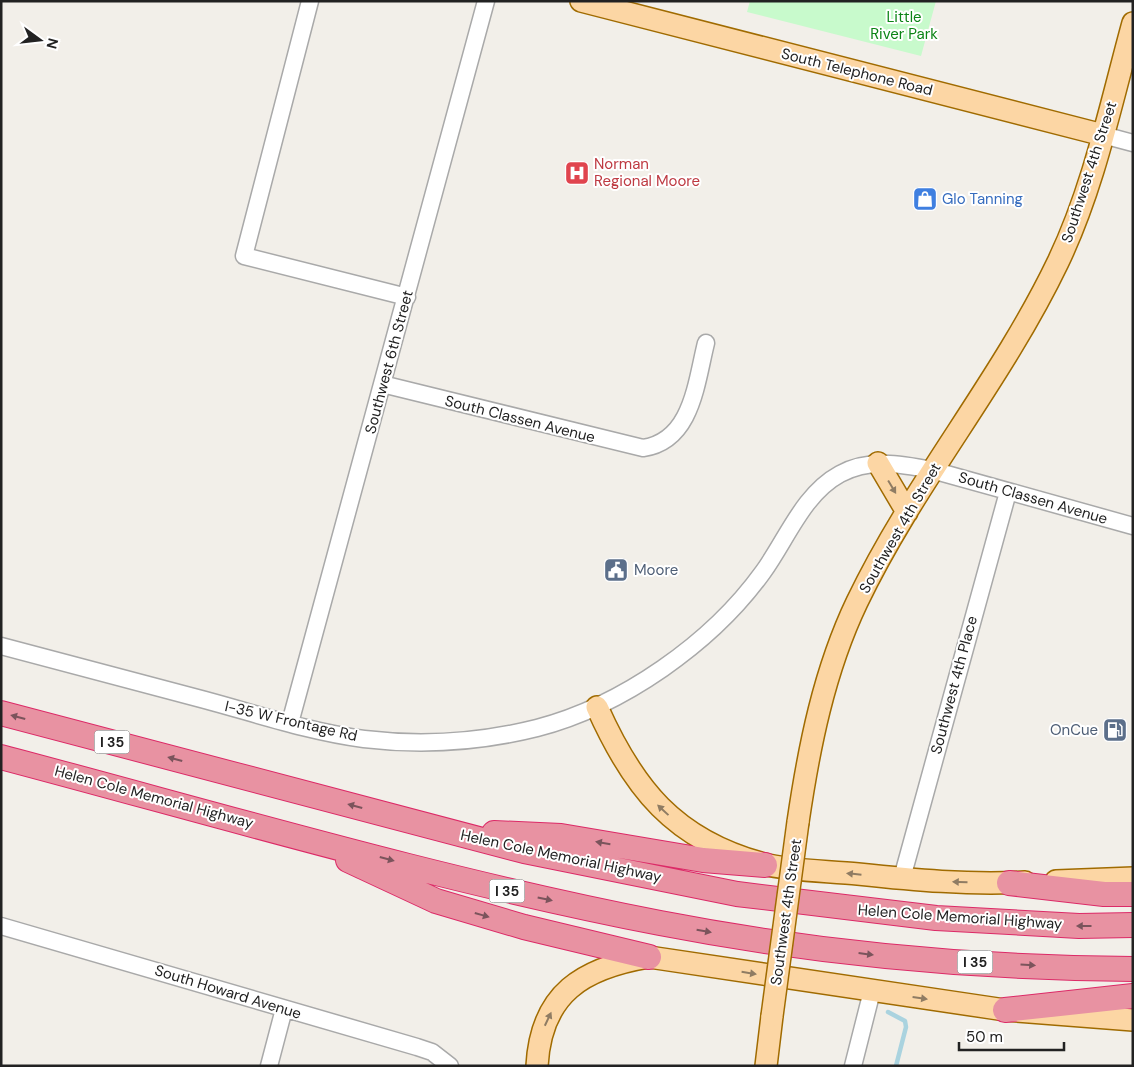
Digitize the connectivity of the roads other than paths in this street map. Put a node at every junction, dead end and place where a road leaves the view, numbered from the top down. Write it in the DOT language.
graph roads {
  1 [pos="310,1"];
  2 [pos="486,1"];
  3 [pos="581,1"];
  4 [pos="634,8"];
  5 [pos="1133,23"];
  6 [pos="1103,135"];
  7 [pos="1133,143"];
  8 [pos="407,297"];
  9 [pos="706,343"];
  10 [pos="382,384"];
  11 [pos="878,463"];
  12 [pos="932,470"];
  13 [pos="1008,492"];
  14 [pos="907,512"];
  15 [pos="1133,526"];
  16 [pos="1,646"];
  17 [pos="597,707"];
  18 [pos="1,713"];
  19 [pos="290,723"];
  20 [pos="1,757"];
  21 [pos="453,832"];
  22 [pos="289,834"];
  23 [pos="765,865"];
  24 [pos="902,878"];
  25 [pos="1133,878"];
  26 [pos="1009,883"];
  27 [pos="1133,894"];
  28 [pos="1,926"];
  29 [pos="1133,926"];
  30 [pos="649,957"];
  31 [pos="1133,969"];
  32 [pos="872,991"];
  33 [pos="1133,996"];
  34 [pos="284,1009"];
  35 [pos="1005,1010"];
  36 [pos="1133,1020"];
  37 [pos="269,1066"];
  38 [pos="450,1066"];
  39 [pos="537,1066"];
  40 [pos="766,1066"];
  41 [pos="853,1066"];
  1 -- 8 [label="street"];
  2 -- 8 [label="street, Southwest 6th Street"];
  3 -- 4 [label="main road, South Telephone Road"];
  4 -- 6 [label="main road, South Telephone Road"];
  5 -- 6 [label="main road, Southwest 4th Street"];
  6 -- 7 [label="street, South Telephone Road"];
  6 -- 12 [label="main road, Southwest 4th Street"];
  8 -- 10 [label="street, Southwest 6th Street"];
  9 -- 10 [label="street, South Classen Avenue"];
  10 -- 19 [label="street, Southwest 6th Street"];
  11 -- 12 [label="street, I-35 W Frontage Rd"];
  11 -- 14 [label="main road, one-way"];
  11 -- 17 [label="street, I-35 W Frontage Rd"];
  12 -- 13 [label="street, South Classen Avenue"];
  12 -- 14 [label="main road, Southwest 4th Street"];
  13 -- 15 [label="street, South Classen Avenue"];
  13 -- 24 [label="street, Southwest 4th Place"];
  14 -- 40 [label="main road, Southwest 4th Street, bridge"];
  16 -- 19 [label="street, I-35 W Frontage Rd"];
  17 -- 19 [label="street, I-35 W Frontage Rd"];
  23 -- 17 [label="main road, one-way"];
  21 -- 18 [label="highway, Helen Cole Memorial Highway / I 35, one-way"];
  20 -- 22 [label="highway, Helen Cole Memorial Highway / I 35"];
  23 -- 21 [label="highway, one-way"];
  29 -- 21 [label="highway, Helen Cole Memorial Highway / I 35, one-way"];
  22 -- 30 [label="highway, one-way"];
  22 -- 31 [label="highway, Helen Cole Memorial Highway / I 35, one-way"];
  24 -- 23 [label="main road, one-way"];
  26 -- 24 [label="main road, one-way"];
  25 -- 26 [label="main road"];
  26 -- 27 [label="highway"];
  28 -- 34 [label="street, South Howard Avenue"];
  30 -- 32 [label="main road, one-way"];
  39 -- 30 [label="main road, one-way"];
  32 -- 35 [label="main road, one-way"];
  32 -- 41 [label="street"];
  33 -- 35 [label="highway"];
  34 -- 37 [label="street"];
  34 -- 38 [label="street, South Howard Avenue"];
  35 -- 36 [label="main road"];
}
